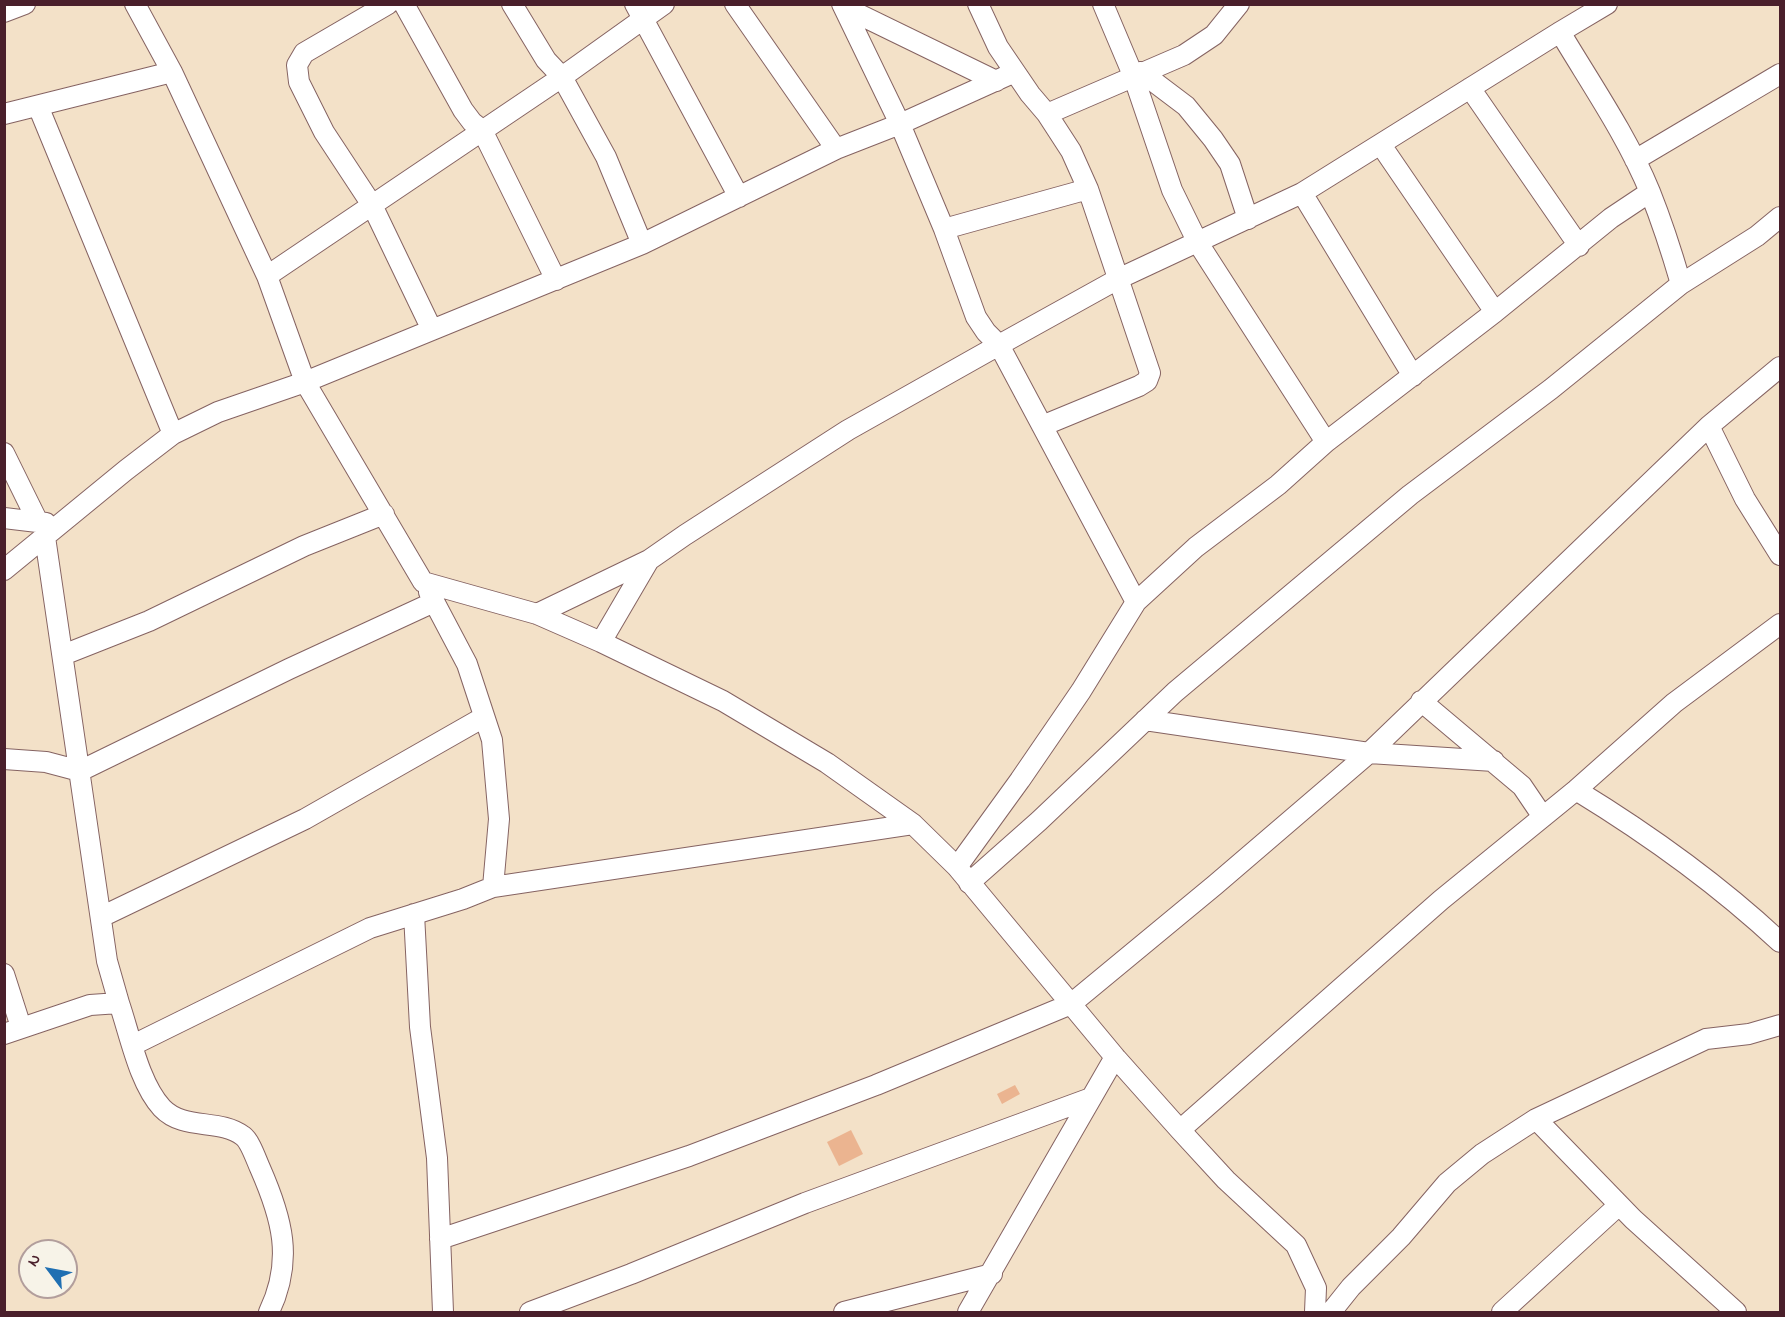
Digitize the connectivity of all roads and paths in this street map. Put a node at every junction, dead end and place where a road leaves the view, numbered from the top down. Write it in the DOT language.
graph roads {
  1 [pos="25,4"];
  2 [pos="135,4"];
  3 [pos="388,4"];
  4 [pos="404,4"];
  5 [pos="512,4"];
  6 [pos="664,4"];
  7 [pos="978,4"];
  8 [pos="1103,4"];
  9 [pos="1239,4"];
  10 [pos="1607,4"];
  11 [pos="739,5"];
  12 [pos="843,6"];
  13 [pos="4,12"];
  14 [pos="639,12"];
  15 [pos="1560,32"];
  16 [pos="171,72"];
  17 [pos="1015,72"];
  18 [pos="1137,74"];
  19 [pos="1780,74"];
  20 [pos="562,77"];
  21 [pos="996,81"];
  22 [pos="1470,88"];
  23 [pos="38,106"];
  24 [pos="4,114"];
  25 [pos="1047,114"];
  26 [pos="900,124"];
  27 [pos="482,130"];
  28 [pos="1381,145"];
  29 [pos="836,149"];
  30 [pos="1635,160"];
  31 [pos="1088,189"];
  32 [pos="1650,192"];
  33 [pos="1302,193"];
  34 [pos="739,196"];
  35 [pos="372,205"];
  36 [pos="1780,217"];
  37 [pos="1248,219"];
  38 [pos="944,230"];
  39 [pos="1198,243"];
  40 [pos="642,244"];
  41 [pos="1579,246"];
  42 [pos="267,276"];
  43 [pos="1118,279"];
  44 [pos="556,280"];
  45 [pos="1681,284"];
  46 [pos="1495,312"];
  47 [pos="432,330"];
  48 [pos="999,345"];
  49 [pos="1780,367"];
  50 [pos="1413,376"];
  51 [pos="305,382"];
  52 [pos="1042,426"];
  53 [pos="1709,426"];
  54 [pos="173,434"];
  55 [pos="1326,442"];
  56 [pos="4,453"];
  57 [pos="384,514"];
  58 [pos="4,518"];
  59 [pos="41,530"];
  60 [pos="1780,555"];
  61 [pos="650,560"];
  62 [pos="4,570"];
  63 [pos="423,582"];
  64 [pos="434,602"];
  65 [pos="1136,602"];
  66 [pos="537,614"];
  67 [pos="1780,624"];
  68 [pos="602,642"];
  69 [pos="63,656"];
  70 [pos="1421,702"];
  71 [pos="484,717"];
  72 [pos="1145,720"];
  73 [pos="1369,753"];
  74 [pos="4,759"];
  75 [pos="1494,761"];
  76 [pos="80,771"];
  77 [pos="1522,786"];
  78 [pos="1569,795"];
  79 [pos="1543,817"];
  80 [pos="913,824"];
  81 [pos="963,875"];
  82 [pos="493,887"];
  83 [pos="414,914"];
  84 [pos="101,917"];
  85 [pos="1780,942"];
  86 [pos="4,974"];
  87 [pos="119,1003"];
  88 [pos="1071,1004"];
  89 [pos="1780,1025"];
  90 [pos="13,1031"];
  91 [pos="133,1045"];
  92 [pos="1115,1058"];
  93 [pos="1091,1098"];
  94 [pos="1536,1119"];
  95 [pos="1180,1130"];
  96 [pos="1619,1204"];
  97 [pos="440,1239"];
  98 [pos="992,1274"];
  99 [pos="269,1312"];
  100 [pos="442,1312"];
  101 [pos="530,1312"];
  102 [pos="844,1312"];
  103 [pos="968,1312"];
  104 [pos="1315,1312"];
  105 [pos="1331,1312"];
  106 [pos="1502,1312"];
  107 [pos="1736,1312"];
  1 -- 13 [label="street"];
  2 -- 16 [label="street"];
  3 -- 35 [label="street"];
  4 -- 27 [label="street"];
  5 -- 20 [label="street"];
  6 -- 14 [label="street"];
  7 -- 17 [label="street"];
  8 -- 18 [label="street"];
  9 -- 18 [label="street"];
  10 -- 15 [label="street"];
  11 -- 29 [label="street"];
  12 -- 21 [label="street"];
  12 -- 26 [label="street"];
  14 -- 20 [label="street"];
  14 -- 34 [label="street"];
  15 -- 22 [label="street"];
  15 -- 30 [label="street"];
  16 -- 23 [label="street"];
  16 -- 42 [label="street"];
  17 -- 21 [label="street"];
  17 -- 25 [label="street"];
  18 -- 25 [label="street"];
  18 -- 37 [label="street"];
  18 -- 39 [label="street"];
  19 -- 30 [label="street"];
  20 -- 27 [label="street"];
  20 -- 40 [label="street"];
  21 -- 26 [label="street"];
  22 -- 28 [label="street"];
  22 -- 41 [label="street"];
  23 -- 24 [label="street"];
  23 -- 54 [label="street"];
  25 -- 31 [label="street"];
  26 -- 29 [label="street"];
  26 -- 38 [label="street"];
  27 -- 35 [label="street"];
  27 -- 44 [label="street"];
  28 -- 33 [label="street"];
  28 -- 46 [label="street"];
  29 -- 34 [label="street"];
  30 -- 32 [label="street"];
  31 -- 38 [label="street"];
  31 -- 43 [label="street"];
  32 -- 41 [label="street"];
  32 -- 45 [label="street"];
  33 -- 37 [label="street"];
  33 -- 50 [label="street"];
  34 -- 40 [label="street"];
  35 -- 42 [label="street"];
  35 -- 47 [label="street"];
  36 -- 45 [label="street"];
  37 -- 39 [label="street"];
  38 -- 48 [label="street"];
  39 -- 43 [label="street"];
  39 -- 55 [label="street"];
  40 -- 44 [label="street"];
  41 -- 46 [label="street"];
  42 -- 51 [label="street"];
  43 -- 48 [label="street"];
  43 -- 52 [label="street"];
  44 -- 47 [label="street"];
  45 -- 72 [label="street"];
  46 -- 50 [label="street"];
  47 -- 51 [label="street"];
  48 -- 52 [label="street"];
  48 -- 61 [label="street"];
  49 -- 53 [label="street"];
  50 -- 55 [label="street"];
  51 -- 54 [label="street"];
  51 -- 57 [label="street"];
  52 -- 65 [label="street"];
  53 -- 60 [label="street"];
  53 -- 70 [label="street"];
  54 -- 59 [label="street"];
  55 -- 65 [label="street"];
  56 -- 59 [label="street"];
  57 -- 63 [label="street"];
  57 -- 69 [label="street"];
  58 -- 59 [label="street"];
  59 -- 62 [label="street"];
  59 -- 69 [label="street"];
  61 -- 66 [label="street"];
  61 -- 68 [label="street"];
  63 -- 64 [label="street"];
  63 -- 66 [label="street"];
  64 -- 71 [label="street"];
  64 -- 76 [label="street"];
  65 -- 81 [label="street"];
  66 -- 68 [label="street"];
  67 -- 78 [label="street"];
  68 -- 80 [label="street"];
  69 -- 76 [label="street"];
  70 -- 73 [label="street"];
  70 -- 75 [label="street"];
  71 -- 82 [label="street"];
  71 -- 84 [label="street"];
  72 -- 73 [label="street"];
  72 -- 81 [label="street"];
  73 -- 75 [label="street"];
  73 -- 88 [label="street"];
  74 -- 76 [label="street"];
  75 -- 77 [label="street"];
  76 -- 84 [label="street"];
  77 -- 78 [label="street"];
  77 -- 79 [label="street"];
  78 -- 79 [label="street"];
  78 -- 85 [label="street"];
  79 -- 95 [label="street"];
  80 -- 81 [label="street"];
  80 -- 82 [label="street"];
  81 -- 88 [label="street"];
  82 -- 83 [label="street"];
  83 -- 91 [label="street"];
  83 -- 97 [label="street"];
  84 -- 87 [label="street"];
  86 -- 90 [label="street"];
  87 -- 90 [label="street"];
  87 -- 91 [label="street"];
  88 -- 92 [label="street"];
  88 -- 97 [label="street"];
  89 -- 94 [label="street"];
  91 -- 99 [label="street"];
  92 -- 93 [label="street"];
  92 -- 95 [label="street"];
  93 -- 98 [label="street"];
  93 -- 101 [label="street"];
  94 -- 96 [label="street"];
  94 -- 105 [label="street"];
  95 -- 104 [label="street"];
  96 -- 106 [label="street"];
  96 -- 107 [label="street"];
  97 -- 100 [label="street"];
  98 -- 102 [label="street"];
  98 -- 103 [label="street"];
}
